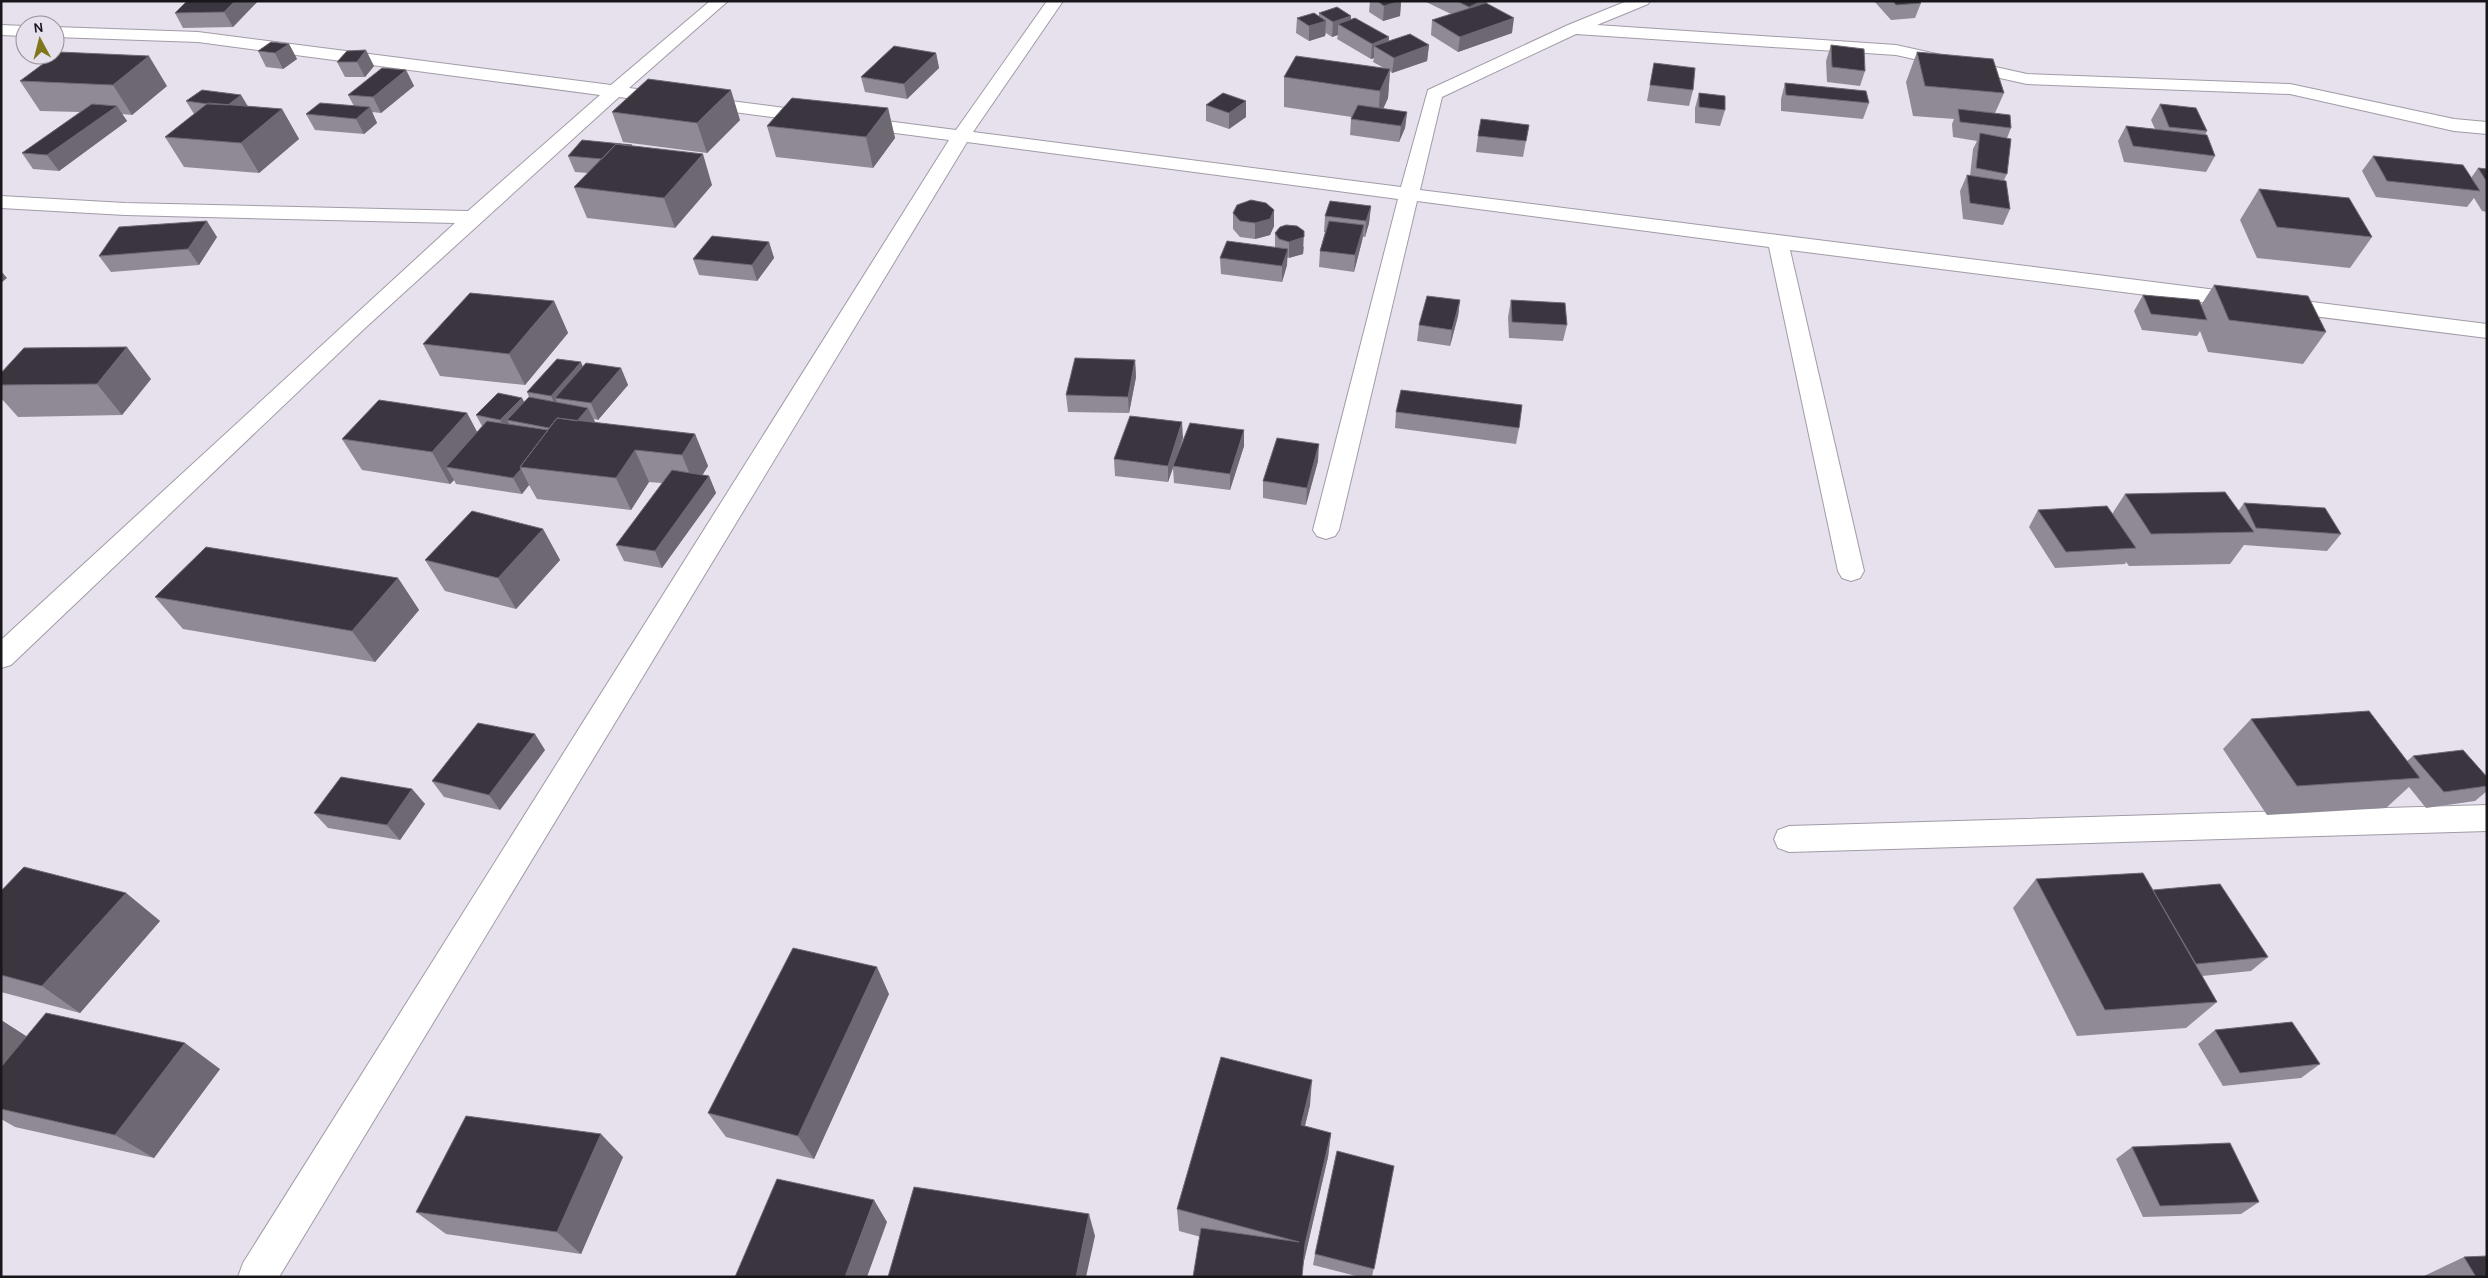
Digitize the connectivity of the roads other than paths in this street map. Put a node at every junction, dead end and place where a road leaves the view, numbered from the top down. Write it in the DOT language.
graph roads {
  1 [pos="720,1"];
  2 [pos="1056,1"];
  3 [pos="1642,1"];
  4 [pos="1574,29"];
  5 [pos="1,30"];
  6 [pos="15,31"];
  7 [pos="65,32"];
  8 [pos="614,90"];
  9 [pos="2487,128"];
  10 [pos="962,135"];
  11 [pos="1409,193"];
  12 [pos="1,202"];
  13 [pos="471,217"];
  14 [pos="1778,242"];
  15 [pos="2487,330"];
  16 [pos="1326,530"];
  17 [pos="1850,571"];
  18 [pos="1,657"];
  19 [pos="2487,818"];
  20 [pos="1789,839"];
  21 [pos="257,1277"];
  1 -- 8 [label="street"];
  2 -- 10 [label="street"];
  3 -- 4 [label="street"];
  4 -- 9 [label="street"];
  4 -- 11 [label="street"];
  5 -- 6 [label="street"];
  7 -- 8 [label="street"];
  8 -- 10 [label="street"];
  8 -- 13 [label="street"];
  10 -- 11 [label="street"];
  10 -- 21 [label="street"];
  11 -- 14 [label="street"];
  11 -- 16 [label="street"];
  12 -- 13 [label="street"];
  13 -- 18 [label="street"];
  14 -- 15 [label="street"];
  14 -- 17 [label="street"];
  19 -- 20 [label="street"];
}
